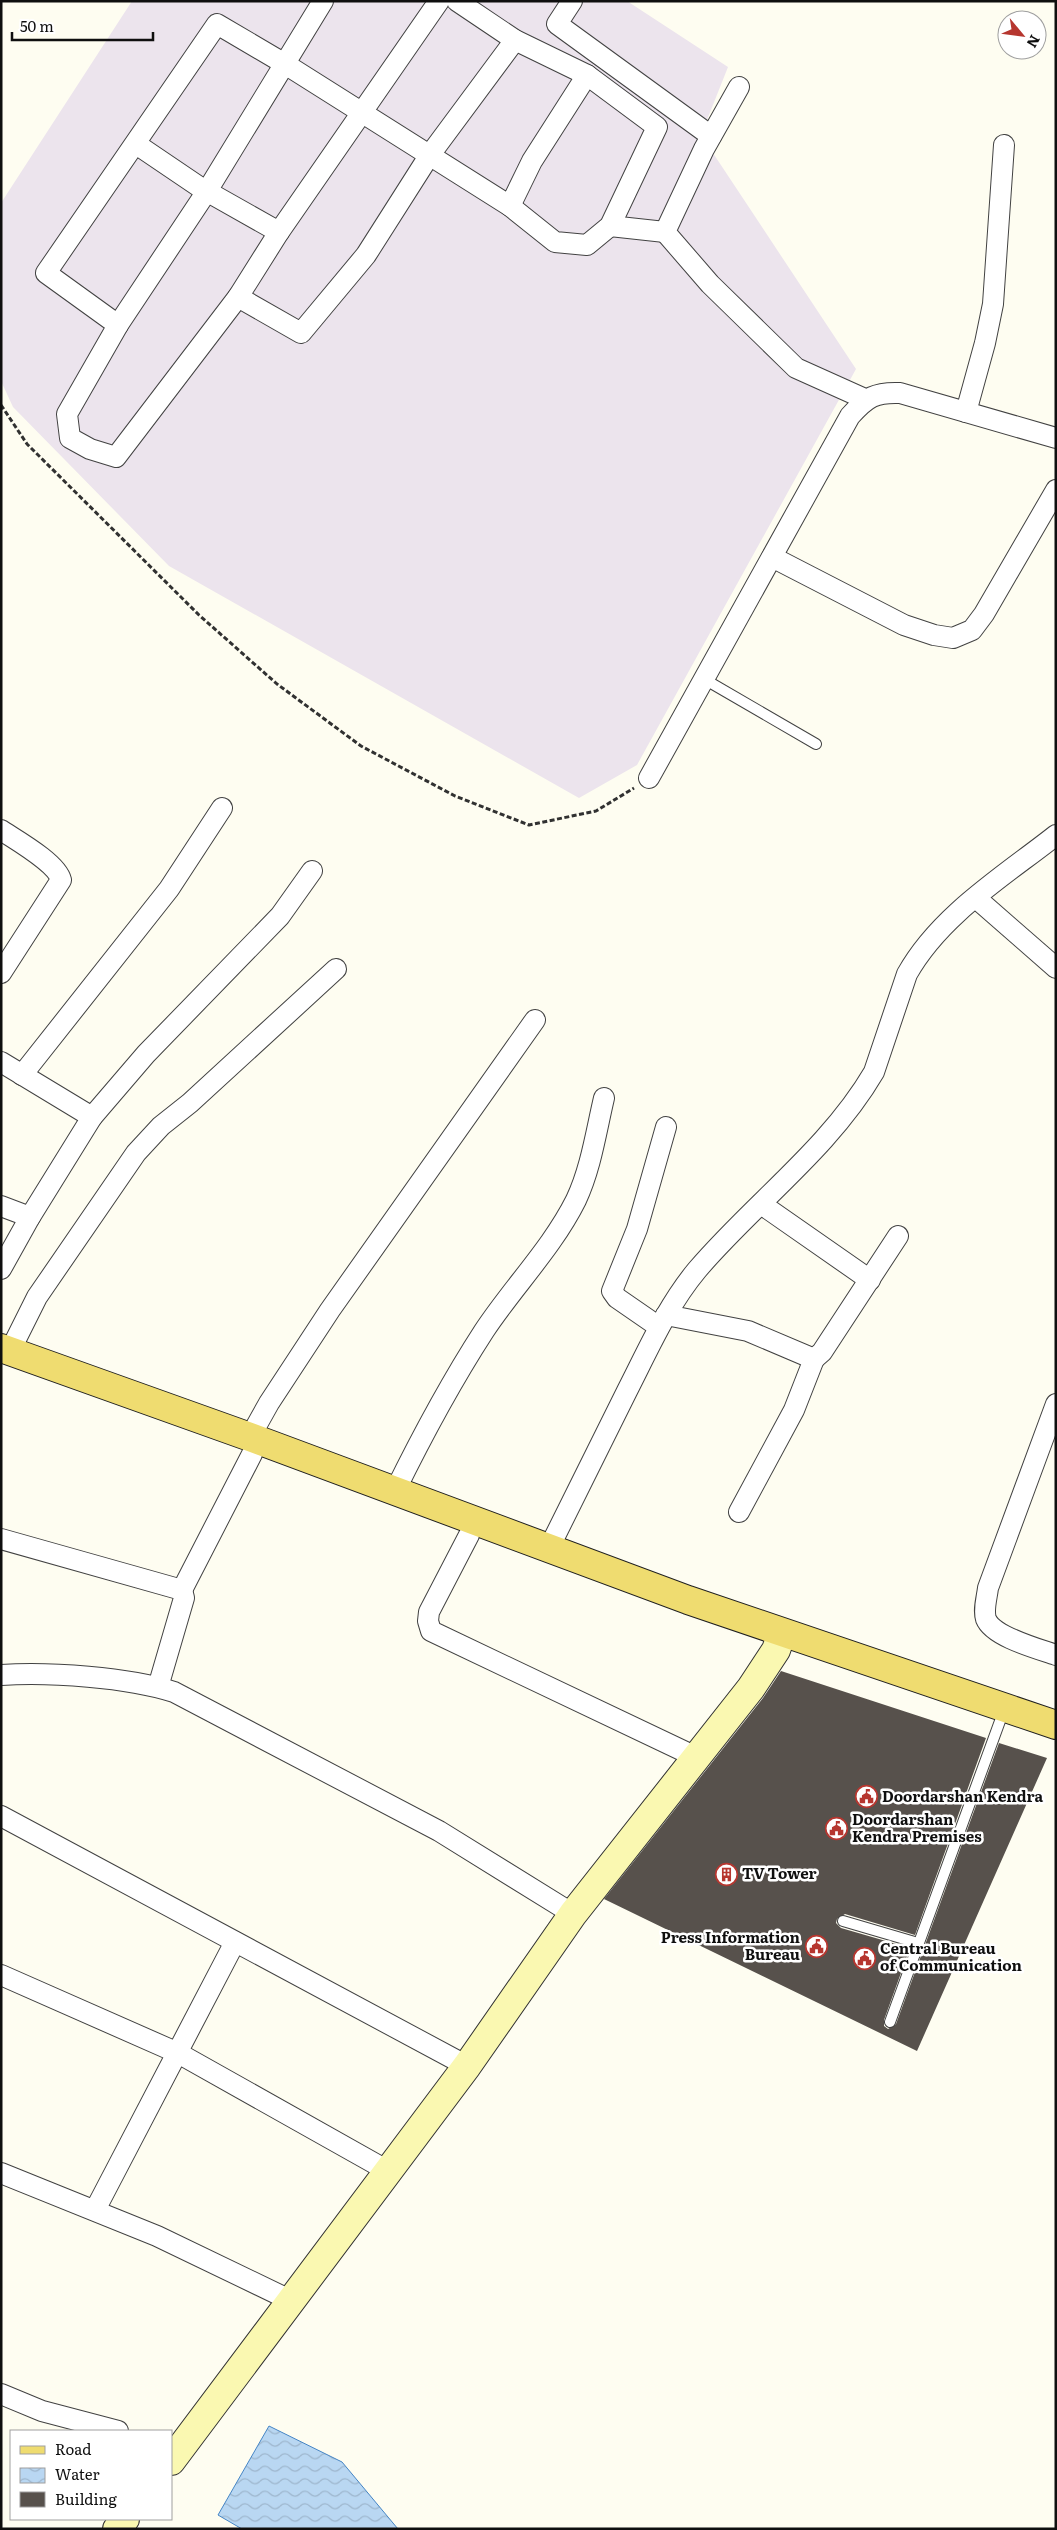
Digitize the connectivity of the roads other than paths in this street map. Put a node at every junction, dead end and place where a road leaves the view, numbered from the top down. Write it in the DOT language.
graph roads {
  1 [pos="323,1"];
  2 [pos="439,1"];
  3 [pos="457,1"];
  4 [pos="572,1"];
  5 [pos="515,40"];
  6 [pos="285,64"];
  7 [pos="586,75"];
  8 [pos="739,87"];
  9 [pos="362,113"];
  10 [pos="711,136"];
  11 [pos="136,144"];
  12 [pos="1004,146"];
  13 [pos="429,156"];
  14 [pos="207,191"];
  15 [pos="510,206"];
  16 [pos="610,226"];
  17 [pos="279,232"];
  18 [pos="665,232"];
  19 [pos="238,297"];
  20 [pos="118,325"];
  21 [pos="865,399"];
  22 [pos="966,412"];
  23 [pos="1056,438"];
  24 [pos="1056,490"];
  25 [pos="772,557"];
  26 [pos="704,679"];
  27 [pos="816,744"];
  28 [pos="649,778"];
  29 [pos="222,808"];
  30 [pos="1,830"];
  31 [pos="1056,835"];
  32 [pos="312,871"];
  33 [pos="976,898"];
  34 [pos="1056,968"];
  35 [pos="336,969"];
  36 [pos="1,973"];
  37 [pos="534,1020"];
  38 [pos="1,1062"];
  39 [pos="22,1075"];
  40 [pos="604,1098"];
  41 [pos="92,1118"];
  42 [pos="666,1126"];
  43 [pos="760,1204"];
  44 [pos="1,1206"];
  45 [pos="30,1217"];
  46 [pos="898,1236"];
  47 [pos="1,1268"];
  48 [pos="870,1280"];
  49 [pos="662,1321"];
  50 [pos="4,1355"];
  51 [pos="814,1359"];
  52 [pos="1056,1404"];
  53 [pos="251,1446"];
  54 [pos="395,1490"];
  55 [pos="739,1512"];
  56 [pos="469,1535"];
  57 [pos="1,1538"];
  58 [pos="549,1548"];
  59 [pos="182,1590"];
  60 [pos="779,1642"];
  61 [pos="1056,1655"];
  62 [pos="1,1675"];
  63 [pos="158,1687"];
  64 [pos="1000,1721"];
  65 [pos="1056,1725"];
  66 [pos="1056,1740"];
  67 [pos="696,1757"];
  68 [pos="3,1823"];
  69 [pos="573,1914"];
  70 [pos="843,1921"];
  71 [pos="234,1942"];
  72 [pos="918,1943"];
  73 [pos="1,1974"];
  74 [pos="890,2022"];
  75 [pos="178,2053"];
  76 [pos="467,2066"];
  77 [pos="388,2171"];
  78 [pos="1,2173"];
  79 [pos="95,2210"];
  80 [pos="292,2301"];
  81 [pos="1,2394"];
  82 [pos="114,2430"];
  83 [pos="175,2451"];
  1 -- 6 [label="street"];
  2 -- 9 [label="street"];
  3 -- 5 [label="street"];
  4 -- 10 [label="street"];
  5 -- 7 [label="street"];
  5 -- 13 [label="street"];
  6 -- 9 [label="street"];
  6 -- 11 [label="street"];
  6 -- 14 [label="street"];
  7 -- 15 [label="street"];
  7 -- 16 [label="street"];
  8 -- 10 [label="street"];
  9 -- 13 [label="street"];
  9 -- 17 [label="street"];
  10 -- 18 [label="street"];
  11 -- 14 [label="street"];
  11 -- 20 [label="street"];
  12 -- 22 [label="street"];
  13 -- 15 [label="street"];
  13 -- 19 [label="street"];
  14 -- 17 [label="street"];
  14 -- 20 [label="street"];
  15 -- 16 [label="street"];
  16 -- 18 [label="street"];
  17 -- 19 [label="street"];
  18 -- 21 [label="street"];
  19 -- 20 [label="street"];
  21 -- 22 [label="street"];
  21 -- 25 [label="street"];
  22 -- 23 [label="street"];
  24 -- 25 [label="street"];
  25 -- 26 [label="street"];
  26 -- 27 [label="lane"];
  26 -- 28 [label="street"];
  29 -- 39 [label="street"];
  30 -- 36 [label="street"];
  31 -- 33 [label="street"];
  32 -- 41 [label="street"];
  33 -- 34 [label="street"];
  33 -- 43 [label="street"];
  35 -- 50 [label="street"];
  37 -- 53 [label="street"];
  38 -- 39 [label="street"];
  39 -- 41 [label="street"];
  40 -- 54 [label="street"];
  41 -- 45 [label="street"];
  42 -- 49 [label="street"];
  43 -- 48 [label="street"];
  43 -- 49 [label="street"];
  44 -- 45 [label="street"];
  45 -- 47 [label="street"];
  46 -- 48 [label="street"];
  48 -- 51 [label="street"];
  49 -- 51 [label="street"];
  49 -- 58 [label="street"];
  50 -- 53 [label="main road"];
  51 -- 55 [label="street"];
  52 -- 61 [label="street"];
  53 -- 54 [label="main road"];
  53 -- 56 [label="main road"];
  53 -- 59 [label="street"];
  54 -- 58 [label="main road"];
  56 -- 60 [label="main road"];
  56 -- 67 [label="street"];
  57 -- 59 [label="street"];
  58 -- 60 [label="main road"];
  59 -- 63 [label="street"];
  60 -- 64 [label="main road"];
  60 -- 65 [label="main road"];
  60 -- 67 [label="street"];
  62 -- 63 [label="street"];
  63 -- 69 [label="street"];
  64 -- 66 [label="main road"];
  64 -- 72 [label="lane"];
  67 -- 69 [label="street"];
  68 -- 71 [label="street"];
  69 -- 76 [label="street"];
  70 -- 72 [label="lane"];
  71 -- 75 [label="street"];
  71 -- 76 [label="street"];
  72 -- 74 [label="lane"];
  73 -- 75 [label="street"];
  75 -- 77 [label="street"];
  75 -- 79 [label="street"];
  76 -- 77 [label="street"];
  77 -- 80 [label="street"];
  78 -- 79 [label="street"];
  79 -- 80 [label="street"];
  80 -- 83 [label="street"];
  81 -- 82 [label="street"];
}
